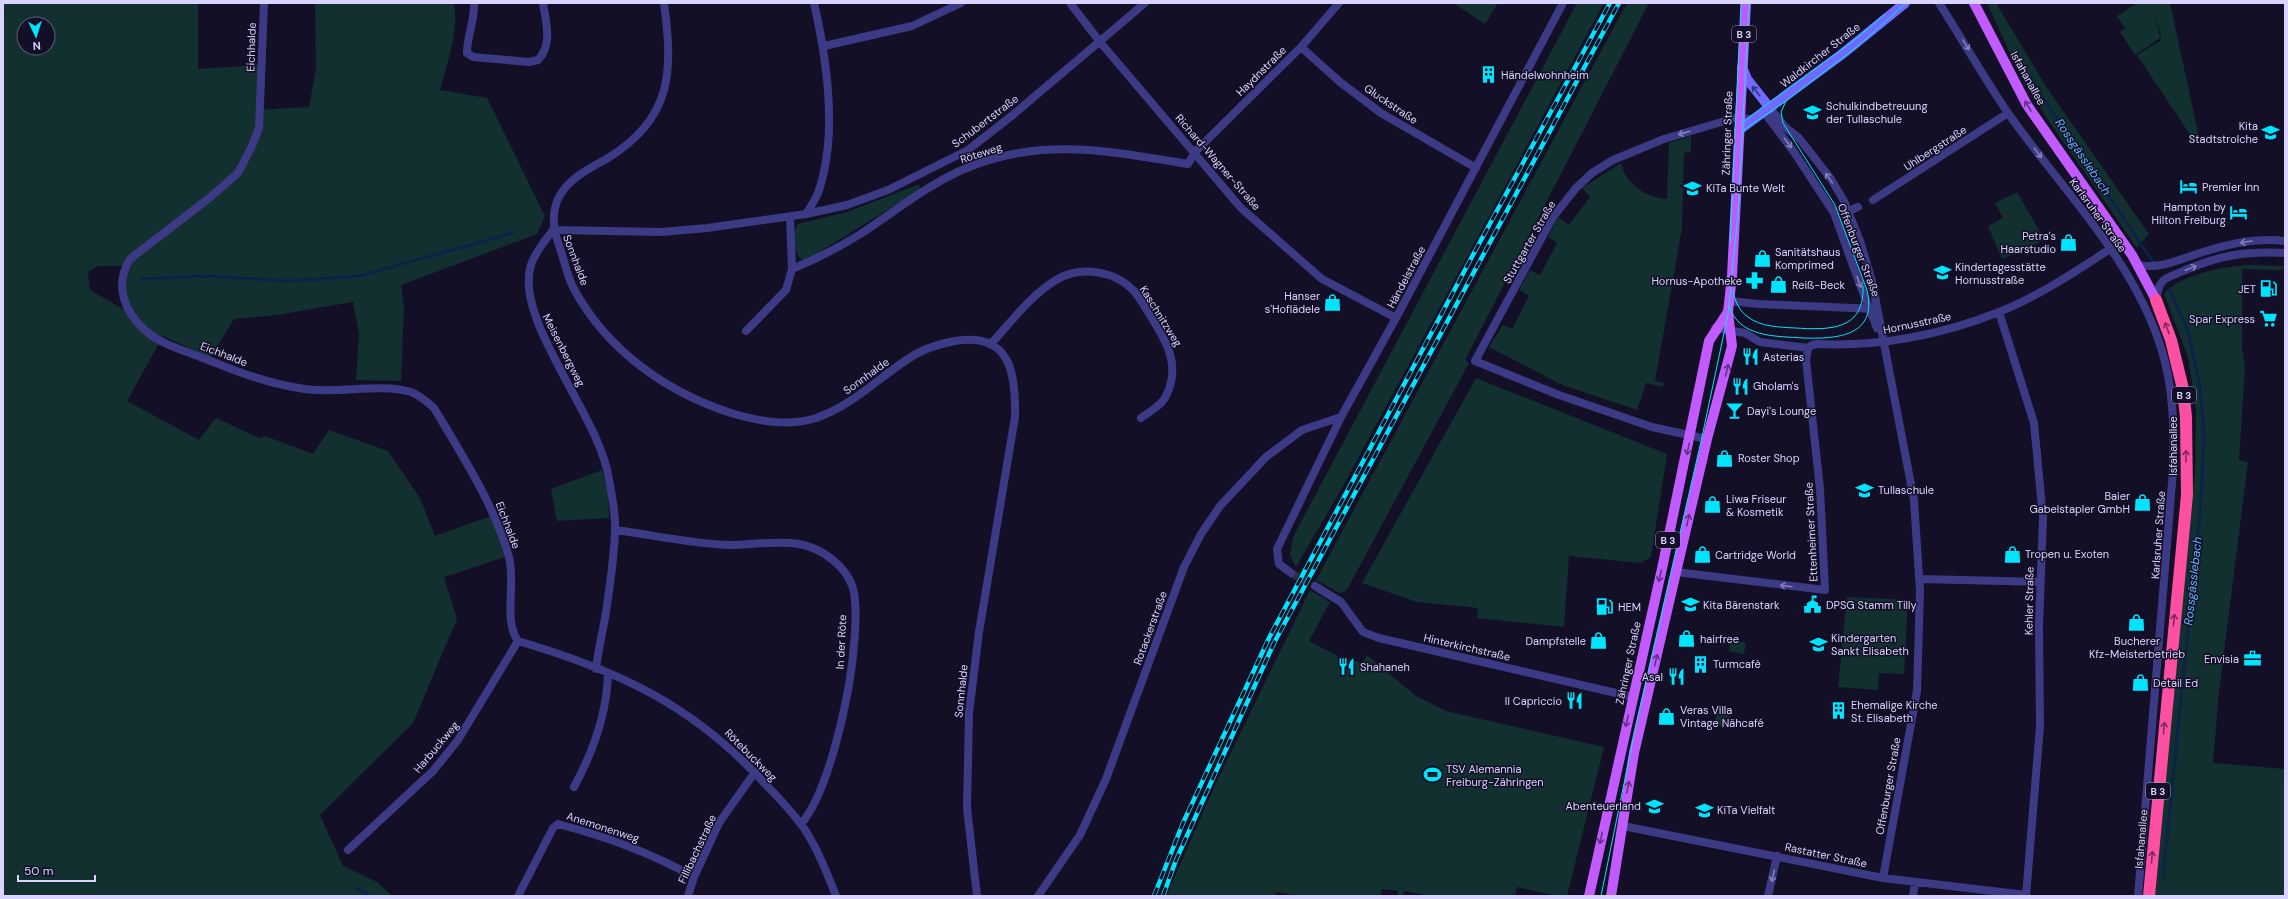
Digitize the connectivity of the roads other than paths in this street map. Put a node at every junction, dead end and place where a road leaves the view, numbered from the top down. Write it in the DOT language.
graph roads {
  1 [pos="264,3"];
  2 [pos="474,3"];
  3 [pos="544,3"];
  4 [pos="664,3"];
  5 [pos="814,3"];
  6 [pos="960,3"];
  7 [pos="1070,3"];
  8 [pos="1145,3"];
  9 [pos="1339,3"];
  10 [pos="1563,3"];
  11 [pos="1746,3"];
  12 [pos="1939,3"];
  13 [pos="1974,3"];
  14 [pos="1902,4"];
  15 [pos="1100,42"];
  16 [pos="824,46"];
  17 [pos="1301,47"];
  18 [pos="1742,65"];
  19 [pos="1767,110"];
  20 [pos="2008,113"];
  21 [pos="1739,117"];
  22 [pos="1753,119"];
  23 [pos="1739,130"];
  24 [pos="1195,152"];
  25 [pos="1476,168"];
  26 [pos="1873,200"];
  27 [pos="1858,207"];
  28 [pos="1849,211"];
  29 [pos="806,214"];
  30 [pos="790,217"];
  31 [pos="553,230"];
  32 [pos="2285,241"];
  33 [pos="2110,249"];
  34 [pos="2285,253"];
  35 [pos="2138,265"];
  36 [pos="792,270"];
  37 [pos="2156,300"];
  38 [pos="1729,301"];
  39 [pos="1874,309"];
  40 [pos="1728,312"];
  41 [pos="1999,312"];
  42 [pos="1396,318"];
  43 [pos="1715,328"];
  44 [pos="1730,330"];
  45 [pos="746,331"];
  46 [pos="1883,341"];
  47 [pos="991,344"];
  48 [pos="1808,348"];
  49 [pos="1341,417"];
  50 [pos="1141,418"];
  51 [pos="1691,434"];
  52 [pos="1707,439"];
  53 [pos="616,530"];
  54 [pos="1292,572"];
  55 [pos="1676,572"];
  56 [pos="1920,579"];
  57 [pos="2040,582"];
  58 [pos="1315,586"];
  59 [pos="518,640"];
  60 [pos="596,669"];
  61 [pos="608,673"];
  62 [pos="1633,697"];
  63 [pos="755,772"];
  64 [pos="574,787"];
  65 [pos="801,824"];
  66 [pos="1623,826"];
  67 [pos="348,850"];
  68 [pos="1777,856"];
  69 [pos="694,877"];
  70 [pos="1883,878"];
  71 [pos="1915,882"];
  72 [pos="2026,895"];
  73 [pos="518,896"];
  74 [pos="688,896"];
  75 [pos="836,896"];
  76 [pos="977,896"];
  77 [pos="1038,896"];
  78 [pos="1589,896"];
  79 [pos="1611,896"];
  80 [pos="1768,896"];
  81 [pos="1913,896"];
  82 [pos="2138,896"];
  83 [pos="2148,896"];
  1 -- 59 [label="street, Eichhalde"];
  2 -- 3 [label="street"];
  4 -- 31 [label="street, Sonnhalde"];
  5 -- 16 [label="street"];
  6 -- 16 [label="street"];
  7 -- 15 [label="street, Richard-Wagner-Straße"];
  8 -- 15 [label="street, Schubertstraße"];
  9 -- 17 [label="street, Haydnstraße"];
  10 -- 25 [label="street, Händelstraße"];
  11 -- 18 [label="main road, Zähringer Straße / B 3"];
  12 -- 20 [label="street, Karlsruher Straße, one-way"];
  35 -- 13 [label="main road, Isfahanallee / B 3, one-way"];
  14 -- 19 [label="main road, Waldkircher Straße"];
  15 -- 24 [label="street, Richard-Wagner-Straße"];
  15 -- 29 [label="street, Schubertstraße"];
  16 -- 29 [label="street"];
  17 -- 24 [label="street, Haydnstraße"];
  17 -- 25 [label="street, Gluckstraße"];
  19 -- 18 [label="main road, one-way"];
  18 -- 21 [label="main road, Zähringer Straße / B 3"];
  19 -- 22 [label="main road, Waldkircher Straße"];
  28 -- 19 [label="street, Offenburger Straße, one-way"];
  19 -- 39 [label="street, Offenburger Straße, one-way"];
  20 -- 26 [label="street, Uhlbergstraße"];
  20 -- 33 [label="street, Karlsruher Straße, one-way"];
  21 -- 22 [label="street"];
  21 -- 23 [label="main road, Zähringer Straße / B 3"];
  21 -- 51 [label="street, Stuttgarter Straße, one-way"];
  22 -- 23 [label="main road, Waldkircher Straße"];
  23 -- 38 [label="main road, Zähringer Straße / B 3"];
  24 -- 36 [label="street, Röteweg"];
  24 -- 42 [label="street, Richard-Wagner-Straße"];
  25 -- 42 [label="street, Händelstraße"];
  27 -- 28 [label="street"];
  28 -- 39 [label="street, Offenburger Straße"];
  29 -- 30 [label="street, Schubertstraße"];
  30 -- 31 [label="street"];
  30 -- 36 [label="street"];
  31 -- 47 [label="street, Sonnhalde"];
  31 -- 53 [label="street, Meisenbergweg"];
  32 -- 35 [label="street, one-way"];
  33 -- 41 [label="street, Hornusstraße"];
  33 -- 82 [label="street, Karlsruher Straße"];
  37 -- 34 [label="street, one-way"];
  35 -- 37 [label="main road, Isfahanallee / B 3"];
  36 -- 45 [label="street"];
  83 -- 37 [label="highway, Isfahanallee / B 3, one-way"];
  38 -- 39 [label="street"];
  38 -- 40 [label="main road, Zähringer Straße / B 3"];
  39 -- 46 [label="street, Offenburger Straße"];
  40 -- 43 [label="main road, Zähringer Straße / B 3"];
  40 -- 44 [label="main road, Zähringer Straße"];
  41 -- 46 [label="street, Hornusstraße"];
  41 -- 57 [label="street, Kehler Straße"];
  42 -- 49 [label="street, Händelstraße"];
  43 -- 44 [label="street, Hornusstraße"];
  43 -- 51 [label="main road, Zähringer Straße / B 3"];
  44 -- 48 [label="street, Hornusstraße"];
  52 -- 44 [label="main road, Zähringer Straße, one-way"];
  46 -- 48 [label="street, Hornusstraße"];
  46 -- 56 [label="street, Offenburger Straße"];
  47 -- 50 [label="street, Kaschnitzweg"];
  47 -- 76 [label="street, Sonnhalde"];
  48 -- 55 [label="street, Ettenheimer Straße, one-way"];
  49 -- 54 [label="street, Händelstraße"];
  49 -- 77 [label="street, Rotackerstraße"];
  51 -- 52 [label="street"];
  51 -- 62 [label="main road, Zähringer Straße / B 3, one-way"];
  55 -- 52 [label="main road, Zähringer Straße, one-way"];
  53 -- 60 [label="street, Meisenbergweg"];
  53 -- 65 [label="street, In der Röte"];
  66 -- 55 [label="main road, Zähringer Straße, one-way"];
  56 -- 57 [label="street"];
  56 -- 70 [label="street, Offenburger Straße"];
  57 -- 72 [label="street, Kehler Straße"];
  58 -- 62 [label="street, Hinterkirchstraße"];
  59 -- 60 [label="street, Rötebuckweg"];
  59 -- 67 [label="street, Harbuckweg"];
  60 -- 61 [label="street, Rötebuckweg"];
  61 -- 63 [label="street, Rötebuckweg"];
  61 -- 64 [label="street"];
  62 -- 78 [label="main road, Zähringer Straße / B 3, one-way"];
  63 -- 65 [label="street, Rötebuckweg"];
  63 -- 69 [label="street, Fillibachstraße"];
  65 -- 75 [label="street, Rötebuckweg"];
  66 -- 68 [label="street, Rastatter Straße"];
  66 -- 79 [label="main road, Zähringer Straße"];
  68 -- 70 [label="street, Rastatter Straße"];
  68 -- 80 [label="street, one-way"];
  69 -- 73 [label="street, Anemonenweg"];
  69 -- 74 [label="street, Fillibachstraße"];
  70 -- 71 [label="street, Rastatter Straße"];
  71 -- 72 [label="street, Rastatter Straße"];
  71 -- 81 [label="street"];
}
